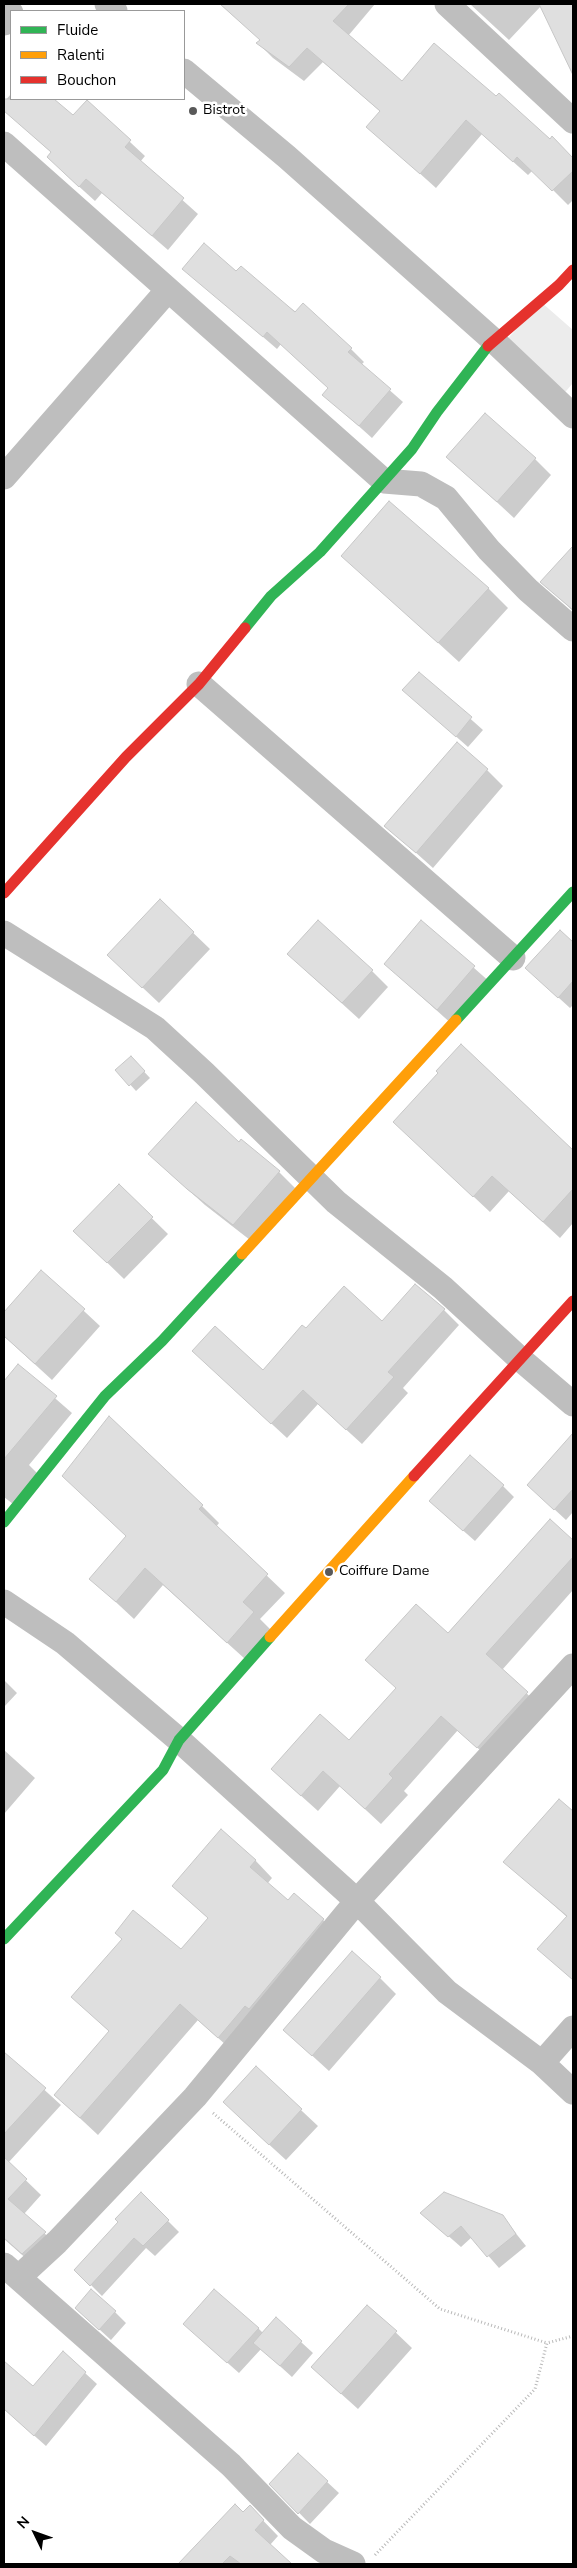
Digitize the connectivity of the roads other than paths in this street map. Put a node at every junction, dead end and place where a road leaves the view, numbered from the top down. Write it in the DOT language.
graph roads {
  1 [pos="448,4"];
  2 [pos="185,72"];
  3 [pos="573,121"];
  4 [pos="4,144"];
  5 [pos="573,270"];
  6 [pos="166,291"];
  7 [pos="492,340"];
  8 [pos="573,416"];
  9 [pos="4,477"];
  10 [pos="384,481"];
  11 [pos="573,629"];
  12 [pos="199,684"];
  13 [pos="573,892"];
  14 [pos="4,893"];
  15 [pos="4,933"];
  16 [pos="514,958"];
  17 [pos="312,1180"];
  18 [pos="573,1300"];
  19 [pos="519,1358"];
  20 [pos="573,1404"];
  21 [pos="4,1522"];
  22 [pos="4,1602"];
  23 [pos="573,1666"];
  24 [pos="179,1740"];
  25 [pos="358,1901"];
  26 [pos="4,1939"];
  27 [pos="573,2028"];
  28 [pos="542,2063"];
  29 [pos="573,2092"];
  30 [pos="11,2271"];
  31 [pos="363,2561"];
  1 -- 3 [label="street"];
  2 -- 7 [label="street"];
  4 -- 6 [label="street"];
  5 -- 7 [label="street"];
  6 -- 9 [label="street"];
  6 -- 10 [label="street"];
  7 -- 8 [label="street"];
  7 -- 10 [label="street"];
  10 -- 11 [label="street"];
  10 -- 12 [label="street"];
  12 -- 14 [label="street"];
  12 -- 16 [label="street"];
  13 -- 16 [label="street"];
  15 -- 17 [label="street"];
  16 -- 17 [label="street"];
  17 -- 19 [label="street"];
  17 -- 21 [label="street"];
  18 -- 19 [label="street"];
  19 -- 20 [label="street"];
  19 -- 24 [label="street"];
  22 -- 24 [label="street"];
  23 -- 25 [label="street"];
  24 -- 25 [label="street"];
  24 -- 26 [label="street"];
  25 -- 28 [label="street"];
  25 -- 30 [label="street"];
  27 -- 28 [label="street"];
  28 -- 29 [label="street"];
  30 -- 31 [label="street"];
}
